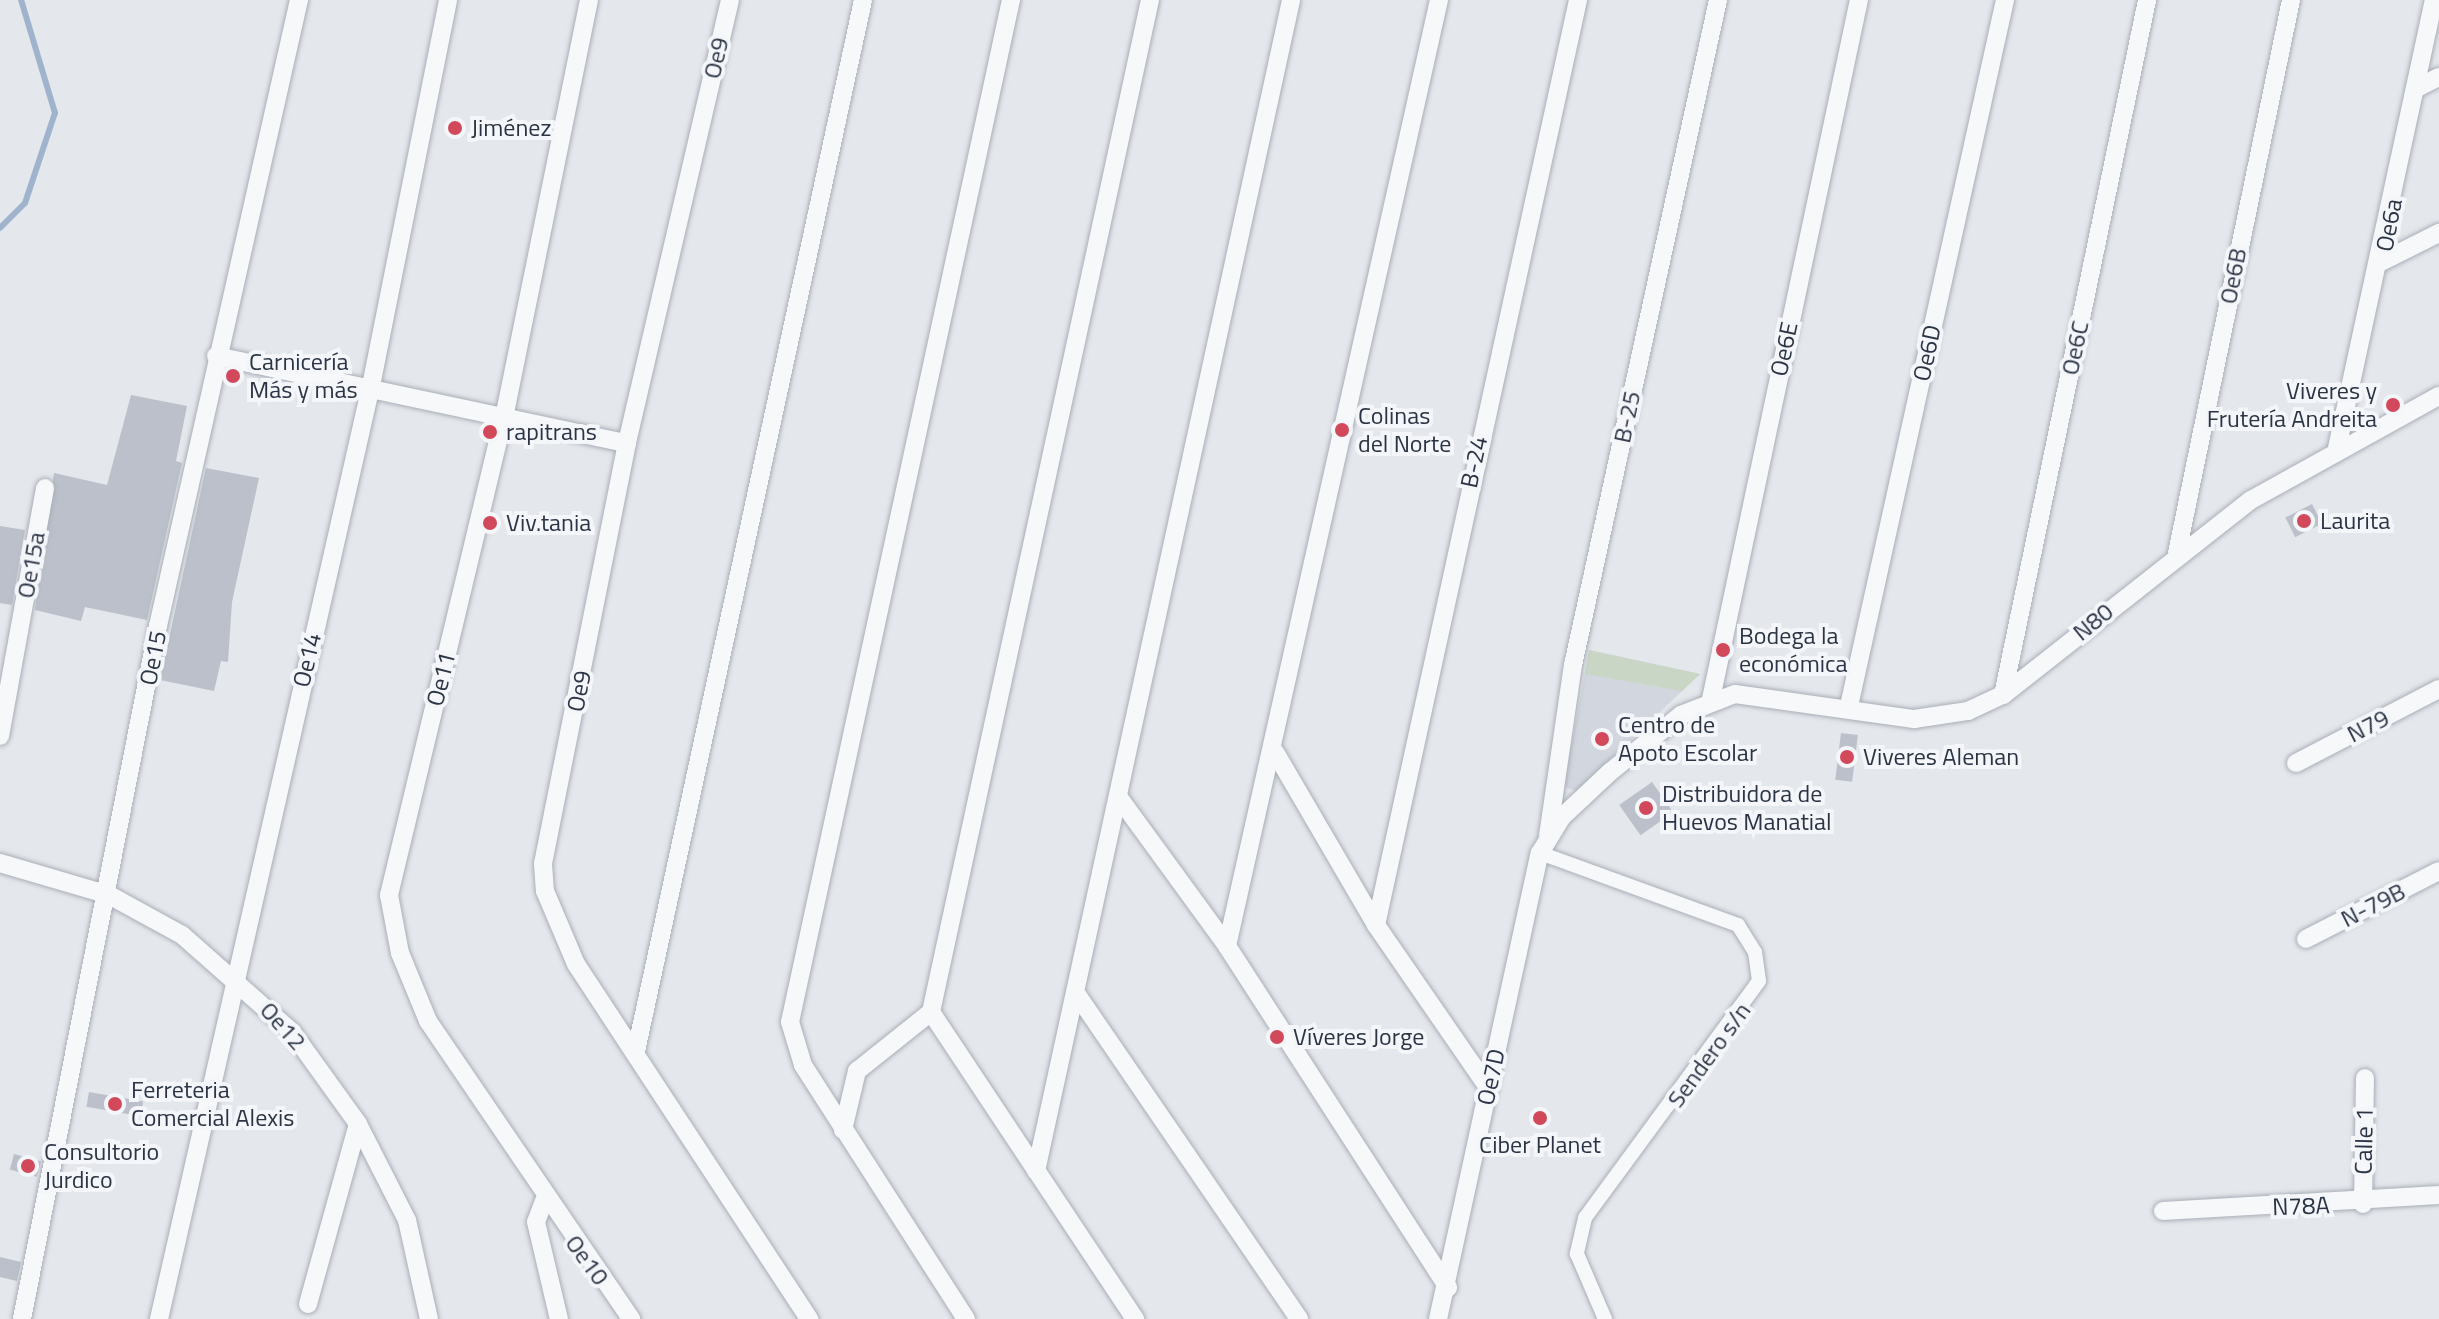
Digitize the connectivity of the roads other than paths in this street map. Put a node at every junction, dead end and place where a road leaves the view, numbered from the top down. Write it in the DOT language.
graph roads {
  1 [pos="299,0"];
  2 [pos="448,0"];
  3 [pos="589,0"];
  4 [pos="730,0"];
  5 [pos="863,0"];
  6 [pos="1011,0"];
  7 [pos="1150,0"];
  8 [pos="1291,0"];
  9 [pos="1439,0"];
  10 [pos="1578,0"];
  11 [pos="1718,0"];
  12 [pos="1859,0"];
  13 [pos="2005,0"];
  14 [pos="2147,0"];
  15 [pos="2291,0"];
  16 [pos="2434,0"];
  17 [pos="2439,77"];
  18 [pos="2415,89"];
  19 [pos="2439,233"];
  20 [pos="2381,262"];
  21 [pos="216,356"];
  22 [pos="371,386"];
  23 [pos="2439,396"];
  24 [pos="504,416"];
  25 [pos="627,443"];
  26 [pos="2337,448"];
  27 [pos="45,488"];
  28 [pos="2177,553"];
  29 [pos="2439,689"];
  30 [pos="2003,695"];
  31 [pos="1711,699"];
  32 [pos="1849,706"];
  33 [pos="0,736"];
  34 [pos="1275,752"];
  35 [pos="2296,763"];
  36 [pos="1120,799"];
  37 [pos="1544,844"];
  38 [pos="0,863"];
  39 [pos="2439,871"];
  40 [pos="109,895"];
  41 [pos="1376,925"];
  42 [pos="2306,939"];
  43 [pos="1227,946"];
  44 [pos="233,973"];
  45 [pos="1078,996"];
  46 [pos="931,1012"];
  47 [pos="636,1051"];
  48 [pos="2365,1078"];
  49 [pos="1489,1089"];
  50 [pos="358,1124"];
  51 [pos="843,1130"];
  52 [pos="1036,1171"];
  53 [pos="2439,1195"];
  54 [pos="544,1201"];
  55 [pos="2363,1204"];
  56 [pos="2163,1211"];
  57 [pos="1448,1282"];
  58 [pos="308,1304"];
  59 [pos="22,1319"];
  60 [pos="159,1319"];
  61 [pos="429,1319"];
  62 [pos="559,1319"];
  63 [pos="631,1319"];
  64 [pos="809,1319"];
  65 [pos="966,1319"];
  66 [pos="1135,1319"];
  67 [pos="1299,1319"];
  68 [pos="1438,1319"];
  69 [pos="1450,1319"];
  70 [pos="1605,1319"];
  1 -- 21 [label="street, Oe15"];
  2 -- 22 [label="street, Oe14"];
  3 -- 24 [label="street, Oe11"];
  4 -- 25 [label="street, Oe9"];
  5 -- 47 [label="street"];
  6 -- 51 [label="street"];
  7 -- 46 [label="street"];
  8 -- 36 [label="street"];
  9 -- 34 [label="street"];
  10 -- 41 [label="street, B-24"];
  11 -- 37 [label="street, B-25"];
  12 -- 31 [label="street, Oe6E"];
  13 -- 32 [label="street, Oe6D"];
  14 -- 30 [label="street, Oe6C"];
  15 -- 28 [label="street, Oe6B"];
  16 -- 18 [label="street, Oe6a"];
  17 -- 18 [label="street"];
  18 -- 20 [label="street, Oe6a"];
  19 -- 20 [label="street"];
  20 -- 26 [label="street, Oe6a"];
  21 -- 22 [label="street"];
  21 -- 40 [label="street, Oe15"];
  22 -- 24 [label="street"];
  22 -- 44 [label="street, Oe14"];
  23 -- 26 [label="street, N80"];
  24 -- 25 [label="street"];
  24 -- 54 [label="street, Oe11"];
  25 -- 47 [label="street, Oe9"];
  26 -- 28 [label="street, N80"];
  27 -- 33 [label="street, Oe15a"];
  28 -- 30 [label="street, N80"];
  29 -- 35 [label="street, N79"];
  30 -- 32 [label="street, N80"];
  31 -- 32 [label="street, N80"];
  31 -- 37 [label="street"];
  34 -- 41 [label="street"];
  34 -- 43 [label="street"];
  36 -- 43 [label="street"];
  36 -- 45 [label="street"];
  37 -- 49 [label="street, Oe7D"];
  37 -- 70 [label="street, Sendero s/n"];
  38 -- 40 [label="street, Oe12"];
  39 -- 42 [label="street, N-79B"];
  40 -- 44 [label="street, Oe12"];
  40 -- 59 [label="street, Oe15"];
  41 -- 49 [label="street"];
  43 -- 57 [label="street"];
  44 -- 50 [label="street, Oe12"];
  44 -- 60 [label="street, Oe14"];
  45 -- 52 [label="street"];
  45 -- 67 [label="street"];
  46 -- 51 [label="street"];
  46 -- 52 [label="street"];
  47 -- 64 [label="street, Oe9"];
  48 -- 55 [label="street, Calle 1"];
  49 -- 57 [label="street, Oe7D"];
  50 -- 58 [label="street"];
  50 -- 61 [label="street, Oe12"];
  51 -- 65 [label="street"];
  52 -- 66 [label="street"];
  53 -- 55 [label="street, N78A"];
  54 -- 62 [label="street"];
  54 -- 63 [label="street, Oe10"];
  55 -- 56 [label="street, N78A"];
  57 -- 68 [label="street, Oe7D"];
  57 -- 69 [label="street"];
}
